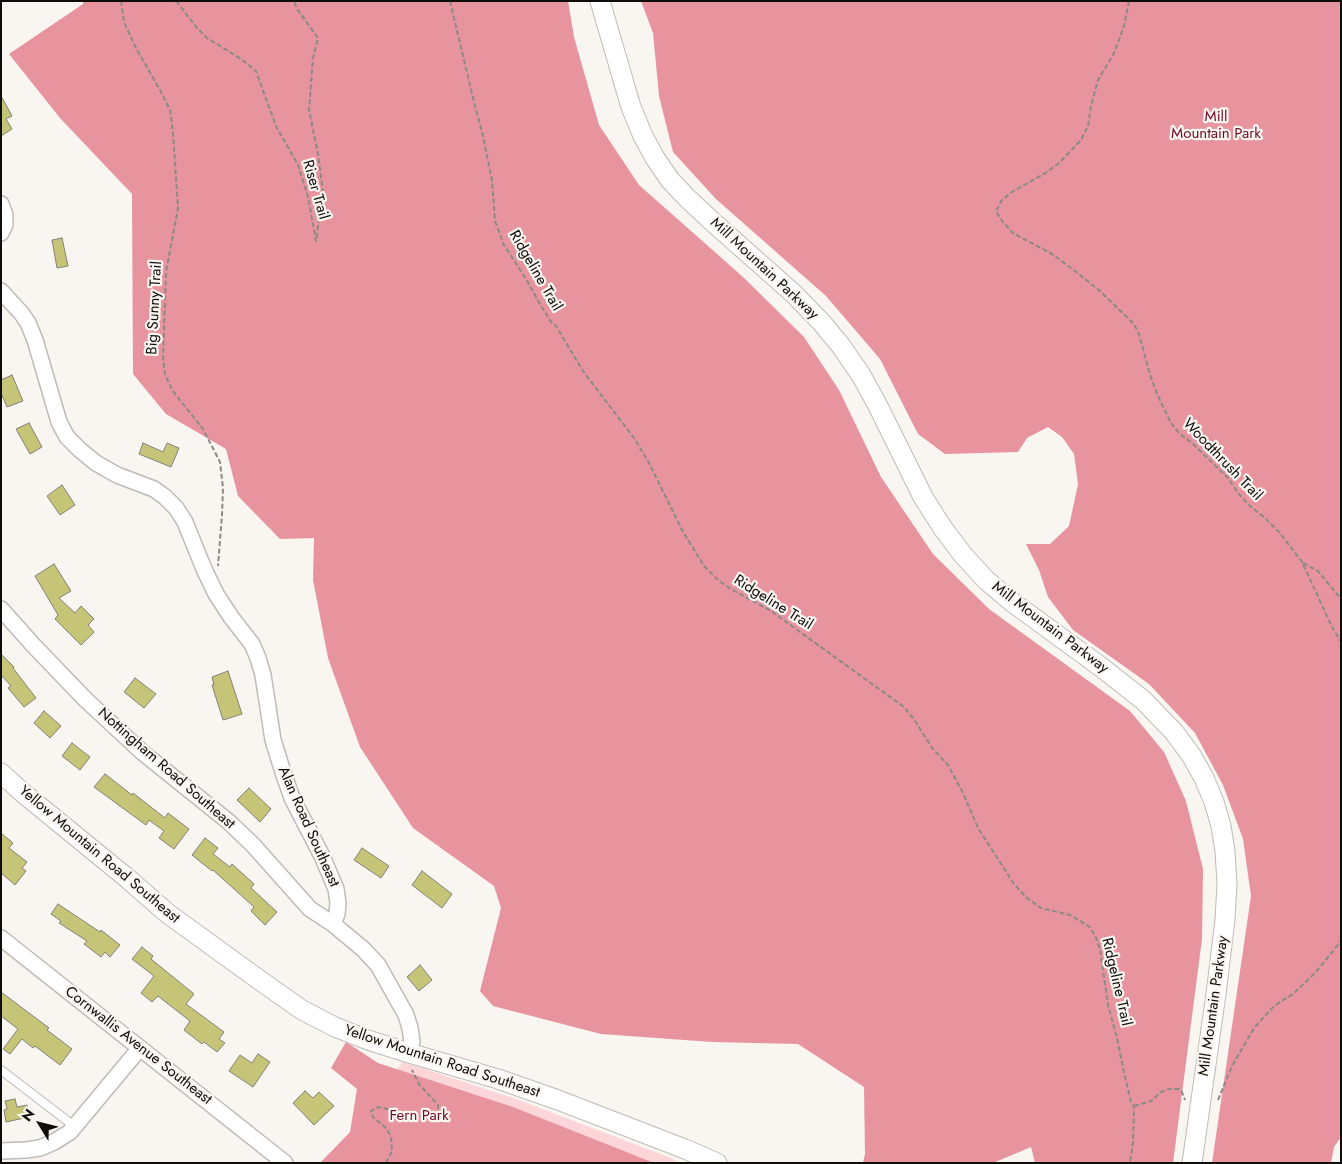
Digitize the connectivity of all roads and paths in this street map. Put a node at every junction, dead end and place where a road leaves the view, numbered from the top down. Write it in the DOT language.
graph roads {
  1 [pos="121,1"];
  2 [pos="176,1"];
  3 [pos="294,1"];
  4 [pos="450,1"];
  5 [pos="600,1"];
  6 [pos="1129,1"];
  7 [pos="1,204"];
  8 [pos="1,233"];
  9 [pos="1,291"];
  10 [pos="1302,562"];
  11 [pos="219,571"];
  12 [pos="1341,599"];
  13 [pos="1,609"];
  14 [pos="1341,642"];
  15 [pos="1,773"];
  16 [pos="334,924"];
  17 [pos="1,938"];
  18 [pos="1341,941"];
  19 [pos="140,1048"];
  20 [pos="409,1054"];
  21 [pos="1,1070"];
  22 [pos="1217,1102"];
  23 [pos="1134,1106"];
  24 [pos="1199,1114"];
  25 [pos="74,1126"];
  26 [pos="1,1151"];
  27 [pos="280,1159"];
  28 [pos="386,1163"];
  29 [pos="717,1163"];
  30 [pos="1130,1163"];
  31 [pos="1192,1163"];
  1 -- 11 [label="path, Big Sunny Trail"];
  2 -- 3 [label="path, Riser Trail"];
  4 -- 23 [label="path, Ridgeline Trail"];
  5 -- 24 [label="street, Mill Mountain Parkway"];
  6 -- 10 [label="path, Woodthrush Trail"];
  7 -- 8 [label="street"];
  9 -- 16 [label="street, Alan Road Southeast"];
  10 -- 12 [label="path"];
  10 -- 14 [label="path, Woodthrush Trail"];
  13 -- 16 [label="street, Nottingham Road Southeast"];
  15 -- 20 [label="street, Yellow Mountain Road Southeast"];
  16 -- 20 [label="street"];
  17 -- 19 [label="street, Cornwallis Avenue Southeast"];
  18 -- 22 [label="path"];
  19 -- 25 [label="street"];
  19 -- 27 [label="street, Cornwallis Avenue Southeast"];
  20 -- 28 [label="path"];
  20 -- 29 [label="street, Yellow Mountain Road Southeast"];
  21 -- 25 [label="lane"];
  23 -- 24 [label="path"];
  23 -- 30 [label="path, Ridgeline Trail"];
  24 -- 31 [label="street, Mill Mountain Parkway"];
  25 -- 26 [label="street"];
}
